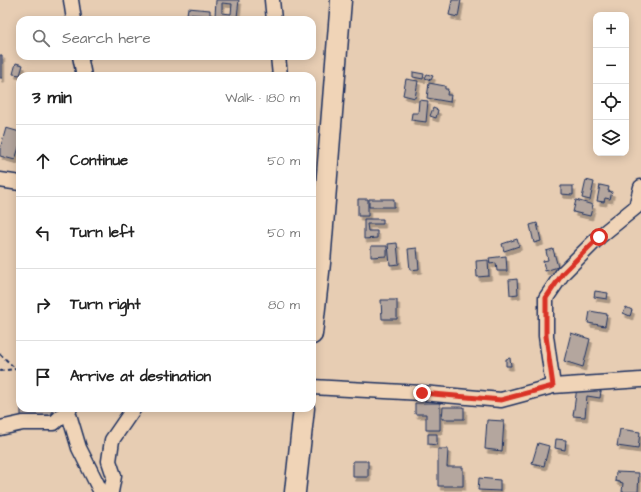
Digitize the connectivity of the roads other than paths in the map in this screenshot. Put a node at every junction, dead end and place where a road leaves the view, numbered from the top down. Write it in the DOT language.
graph roads {
  1 [pos="71,0"];
  2 [pos="272,0"];
  3 [pos="341,0"];
  4 [pos="73,16"];
  5 [pos="274,16"];
  6 [pos="81,60"];
  7 [pos="278,60"];
  8 [pos="83,72"];
  9 [pos="280,72"];
  10 [pos="0,180"];
  11 [pos="16,182"];
  12 [pos="641,187"];
  13 [pos="638,210"];
  14 [pos="316,254"];
  15 [pos="641,380"];
  16 [pos="553,386"];
  17 [pos="316,387"];
  18 [pos="64,412"];
  19 [pos="69,412"];
  20 [pos="131,412"];
  21 [pos="304,412"];
  22 [pos="0,428"];
  23 [pos="101,492"];
  24 [pos="111,492"];
  25 [pos="295,492"];
  1 -- 4 [label="street"];
  2 -- 5 [label="street"];
  3 -- 14 [label="highway"];
  6 -- 8 [label="street"];
  7 -- 9 [label="street"];
  10 -- 11 [label="street"];
  12 -- 13 [label="street"];
  13 -- 16 [label="street"];
  15 -- 16 [label="street"];
  16 -- 17 [label="street"];
  18 -- 22 [label="street"];
  19 -- 23 [label="street"];
  20 -- 24 [label="street"];
  21 -- 25 [label="highway"];
}
